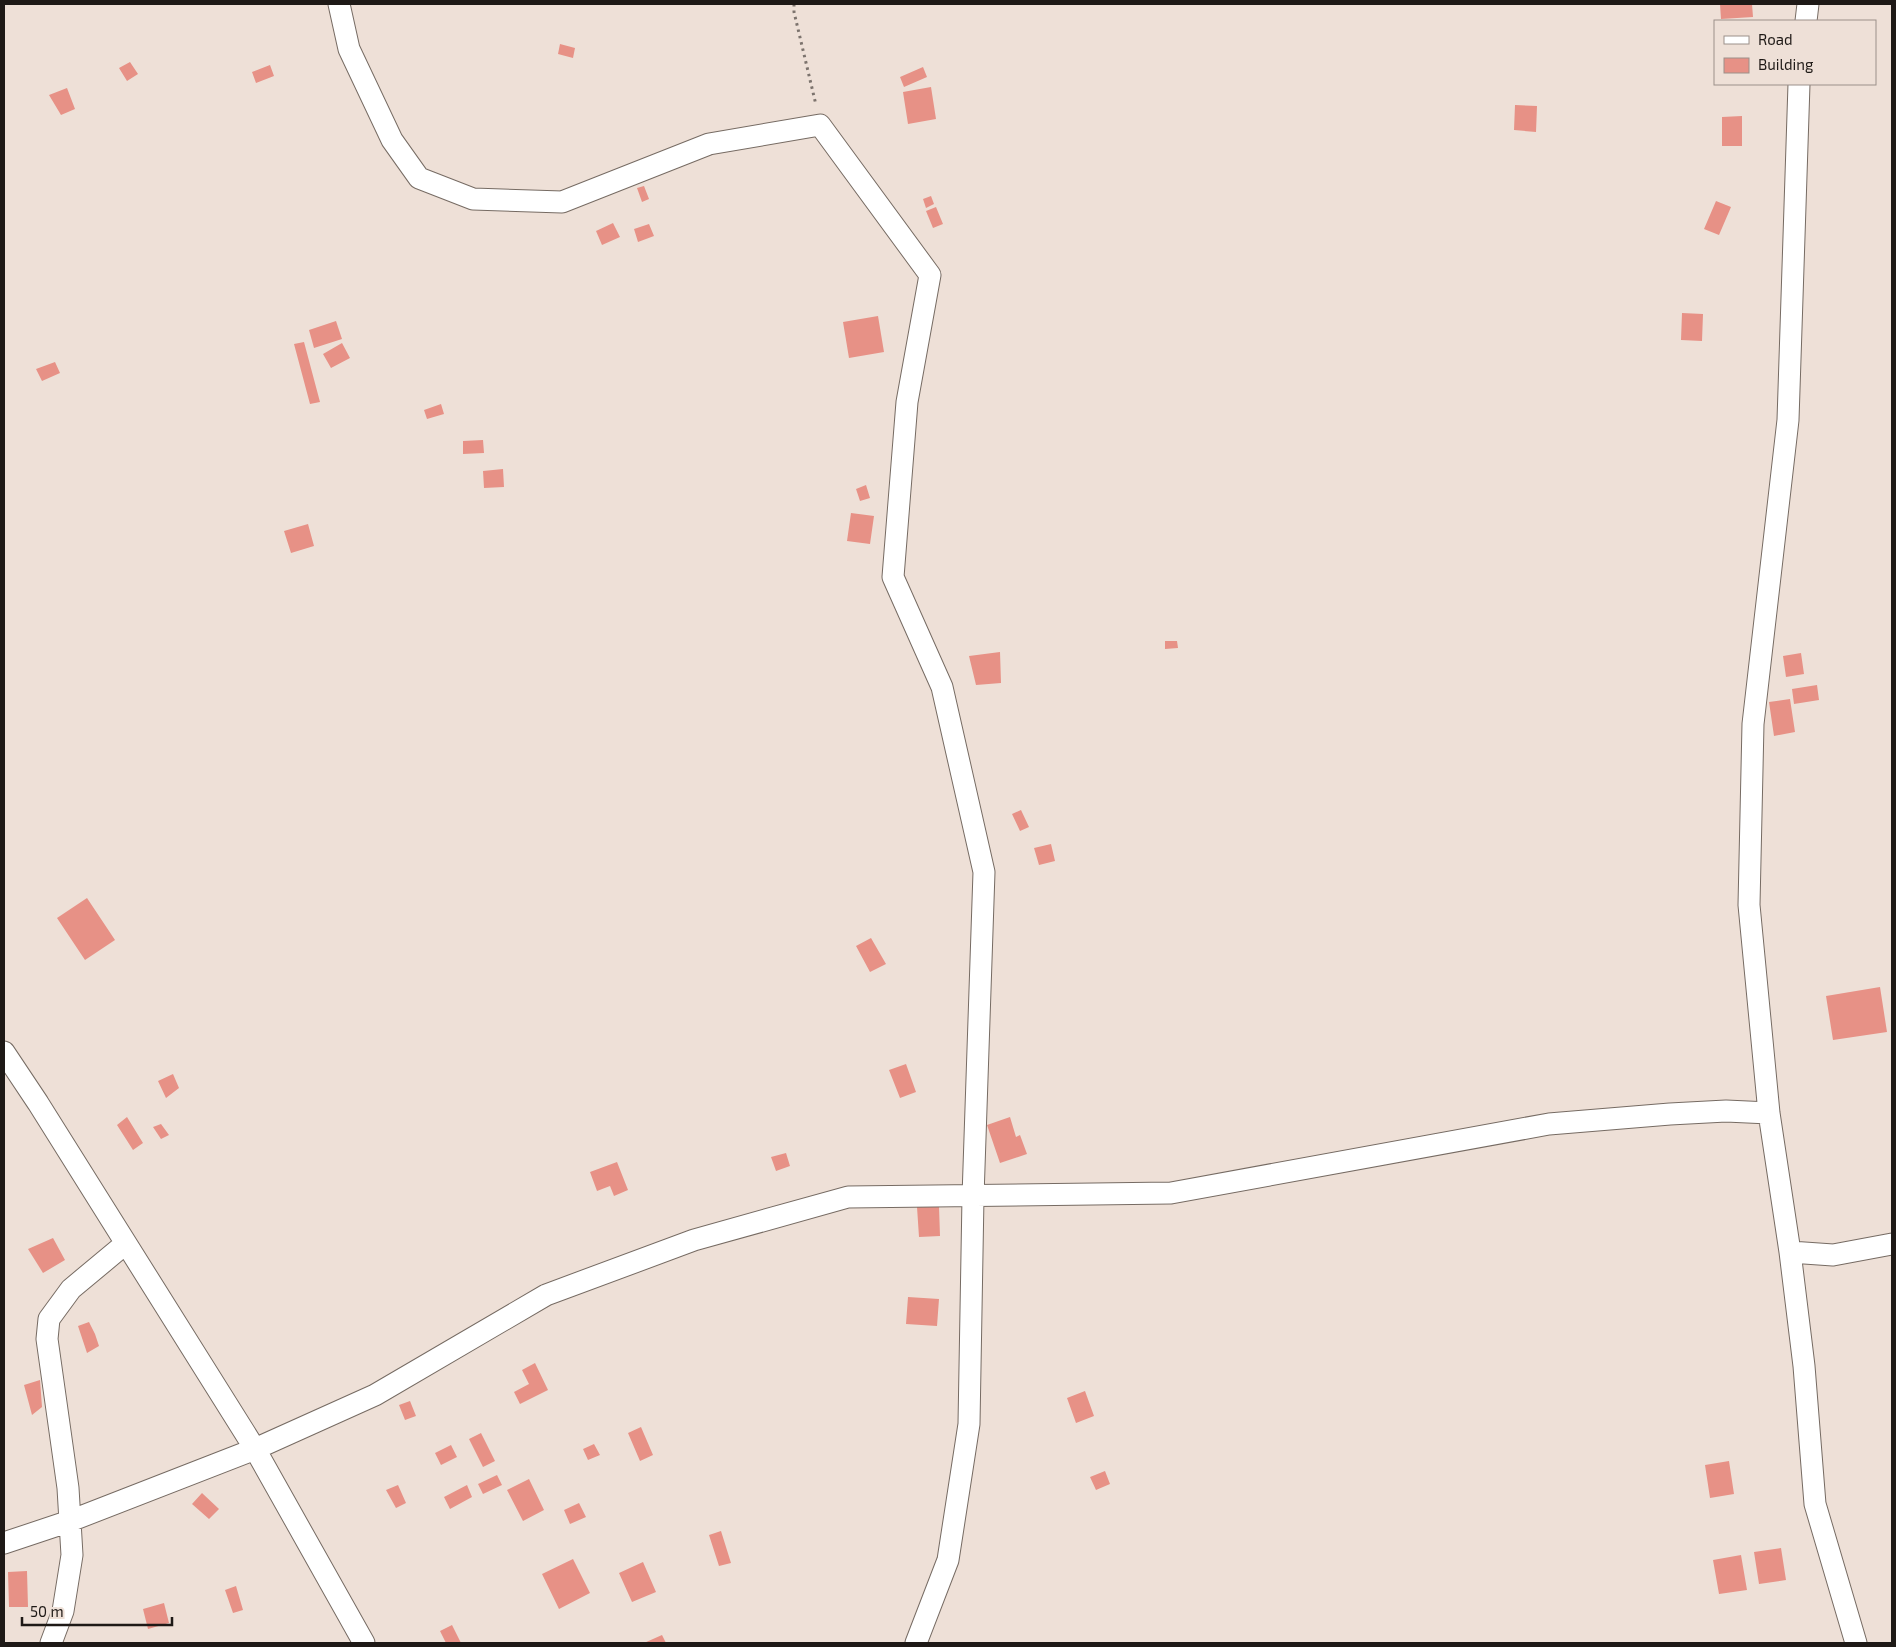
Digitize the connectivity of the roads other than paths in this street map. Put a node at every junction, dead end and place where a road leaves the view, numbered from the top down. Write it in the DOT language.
graph roads {
  1 [pos="339,4"];
  2 [pos="1808,4"];
  3 [pos="1806,20"];
  4 [pos="1799,85"];
  5 [pos="4,1052"];
  6 [pos="1769,1113"];
  7 [pos="973,1197"];
  8 [pos="125,1244"];
  9 [pos="1892,1244"];
  10 [pos="1790,1252"];
  11 [pos="255,1448"];
  12 [pos="70,1521"];
  13 [pos="4,1543"];
  14 [pos="50,1643"];
  15 [pos="364,1643"];
  16 [pos="916,1643"];
  17 [pos="1856,1643"];
  1 -- 7 [label="street"];
  2 -- 3 [label="street"];
  4 -- 6 [label="street"];
  5 -- 8 [label="street"];
  6 -- 7 [label="street"];
  6 -- 10 [label="street"];
  7 -- 11 [label="street"];
  7 -- 16 [label="street"];
  8 -- 11 [label="street"];
  8 -- 12 [label="street"];
  9 -- 10 [label="street"];
  10 -- 17 [label="street"];
  11 -- 12 [label="street"];
  11 -- 15 [label="street"];
  12 -- 13 [label="street"];
  12 -- 14 [label="street"];
}
